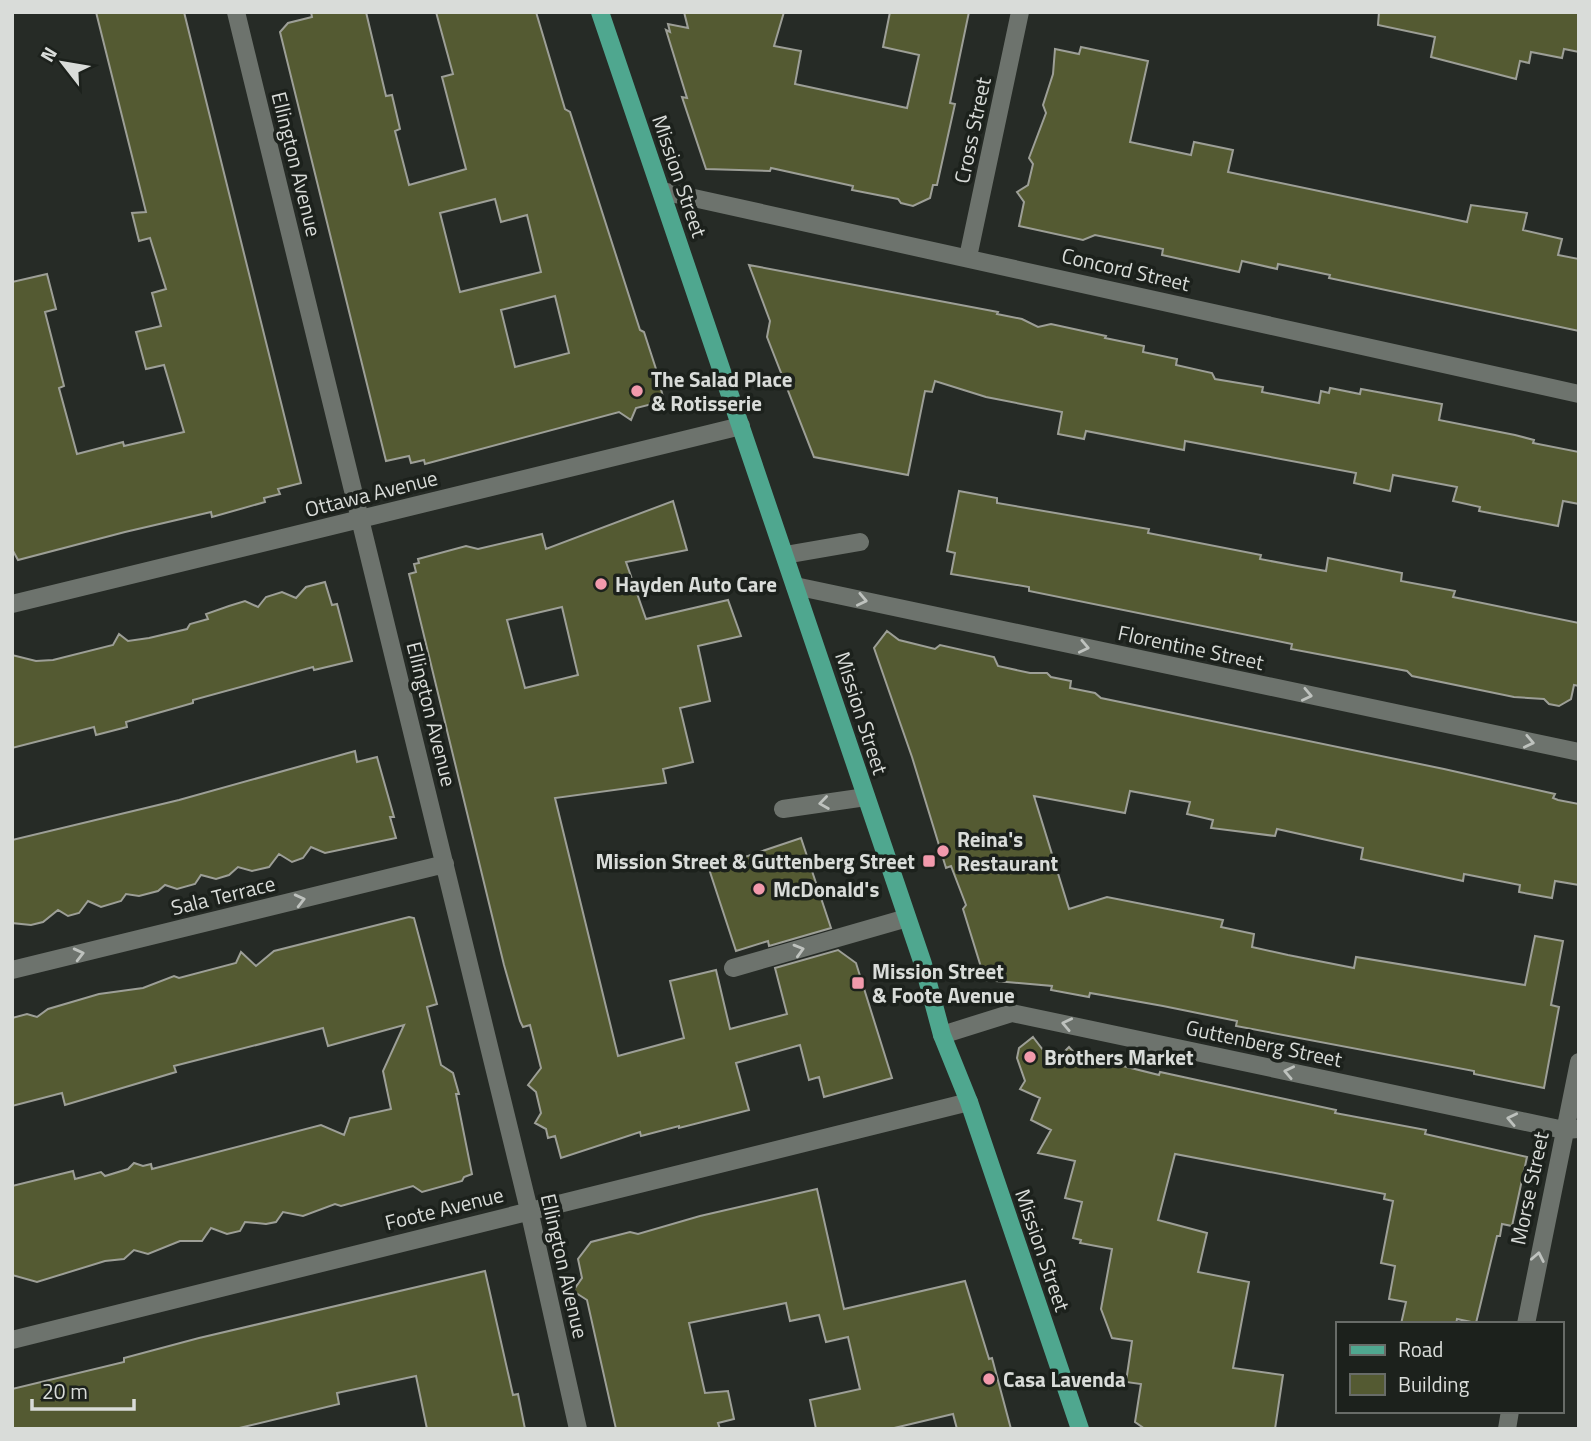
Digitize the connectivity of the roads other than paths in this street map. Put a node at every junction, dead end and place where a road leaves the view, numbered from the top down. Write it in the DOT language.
graph roads {
  1 [pos="236,12"];
  2 [pos="600,12"];
  3 [pos="1020,12"];
  4 [pos="662,191"];
  5 [pos="968,257"];
  6 [pos="1579,394"];
  7 [pos="741,426"];
  8 [pos="360,519"];
  9 [pos="860,541"];
  10 [pos="785,555"];
  11 [pos="795,586"];
  12 [pos="12,604"];
  13 [pos="1579,752"];
  14 [pos="866,797"];
  15 [pos="783,809"];
  16 [pos="445,864"];
  17 [pos="907,918"];
  18 [pos="733,968"];
  19 [pos="12,970"];
  20 [pos="942,1035"];
  21 [pos="1579,1062"];
  22 [pos="969,1102"];
  23 [pos="1571,1130"];
  24 [pos="529,1210"];
  25 [pos="1526,1322"];
  26 [pos="12,1340"];
  27 [pos="578,1429"];
  28 [pos="1080,1429"];
  1 -- 8 [label="street, Ellington Avenue"];
  2 -- 4 [label="main road, Mission Street"];
  3 -- 5 [label="street, Cross Street"];
  4 -- 5 [label="street, Concord Street"];
  4 -- 7 [label="main road, Mission Street"];
  5 -- 6 [label="street, Concord Street"];
  7 -- 8 [label="street, Ottawa Avenue"];
  7 -- 10 [label="main road, Mission Street"];
  8 -- 12 [label="street, Ottawa Avenue"];
  8 -- 16 [label="street, Ellington Avenue"];
  9 -- 10 [label="street"];
  10 -- 11 [label="main road, Mission Street"];
  11 -- 13 [label="street, Florentine Street, one-way"];
  11 -- 14 [label="main road, Mission Street"];
  14 -- 15 [label="street, one-way"];
  14 -- 17 [label="main road, Mission Street"];
  19 -- 16 [label="street, Sala Terrace, one-way"];
  16 -- 24 [label="street, Ellington Avenue"];
  18 -- 17 [label="street, one-way"];
  17 -- 20 [label="main road, Mission Street"];
  20 -- 22 [label="main road, Mission Street"];
  23 -- 20 [label="street, Guttenberg Street, one-way"];
  21 -- 23 [label="street, Morse Street"];
  22 -- 24 [label="street, Foote Avenue"];
  22 -- 28 [label="main road, Mission Street"];
  25 -- 23 [label="street, Morse Street, one-way"];
  24 -- 26 [label="street, Foote Avenue"];
  24 -- 27 [label="street, Ellington Avenue"];
}
